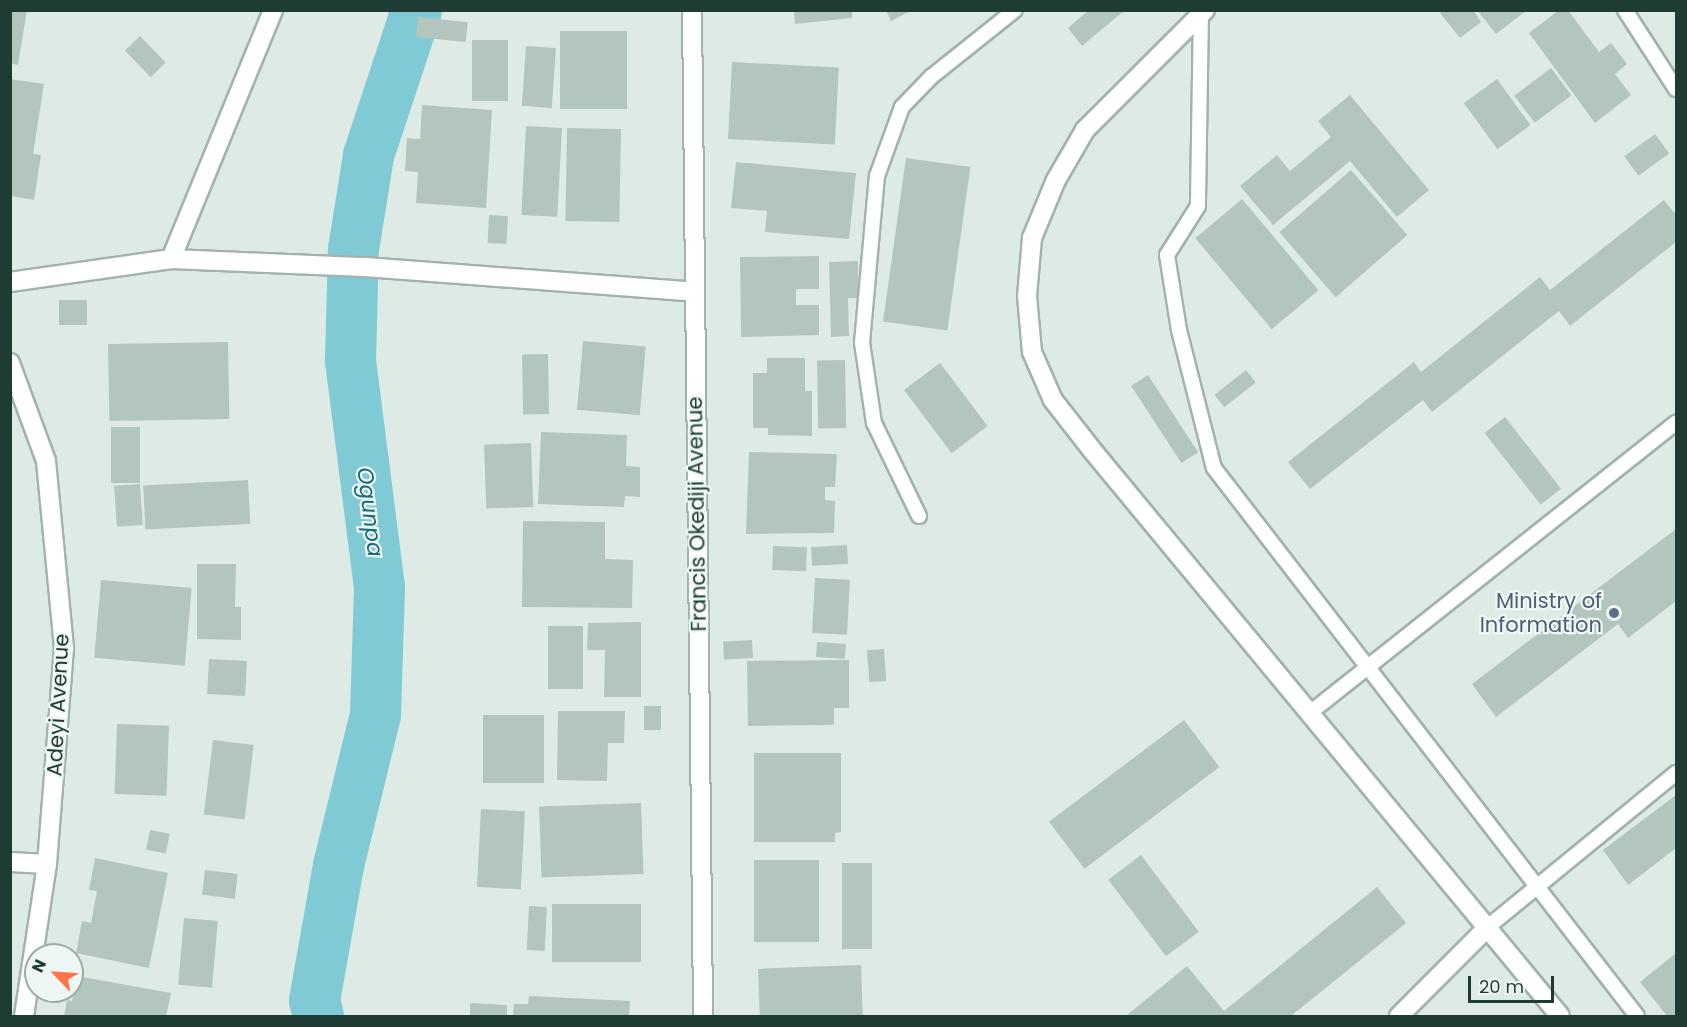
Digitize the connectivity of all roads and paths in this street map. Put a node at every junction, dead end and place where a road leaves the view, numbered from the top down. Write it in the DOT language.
graph roads {
  1 [pos="273,10"];
  2 [pos="692,10"];
  3 [pos="1015,10"];
  4 [pos="1625,10"];
  5 [pos="1203,11"];
  6 [pos="1677,89"];
  7 [pos="171,259"];
  8 [pos="10,282"];
  9 [pos="695,292"];
  10 [pos="10,363"];
  11 [pos="1677,423"];
  12 [pos="919,516"];
  13 [pos="1366,669"];
  14 [pos="1311,712"];
  15 [pos="1677,773"];
  16 [pos="10,861"];
  17 [pos="47,864"];
  18 [pos="1536,888"];
  19 [pos="1489,926"];
  20 [pos="24,1017"];
  21 [pos="703,1017"];
  22 [pos="1399,1017"];
  23 [pos="1560,1017"];
  24 [pos="1637,1017"];
  1 -- 7 [label="street"];
  2 -- 9 [label="street, Francis Okediji Avenue"];
  3 -- 12 [label="lane"];
  4 -- 6 [label="lane"];
  5 -- 13 [label="lane"];
  5 -- 14 [label="street"];
  7 -- 8 [label="street"];
  7 -- 9 [label="street"];
  9 -- 21 [label="street, Francis Okediji Avenue"];
  10 -- 17 [label="street, Adeyi Avenue"];
  11 -- 13 [label="lane"];
  13 -- 14 [label="lane"];
  13 -- 18 [label="lane"];
  14 -- 19 [label="street"];
  15 -- 18 [label="lane"];
  16 -- 17 [label="street"];
  17 -- 20 [label="street, Adeyi Avenue"];
  18 -- 19 [label="lane"];
  18 -- 24 [label="lane"];
  19 -- 22 [label="street"];
  19 -- 23 [label="street"];
}
